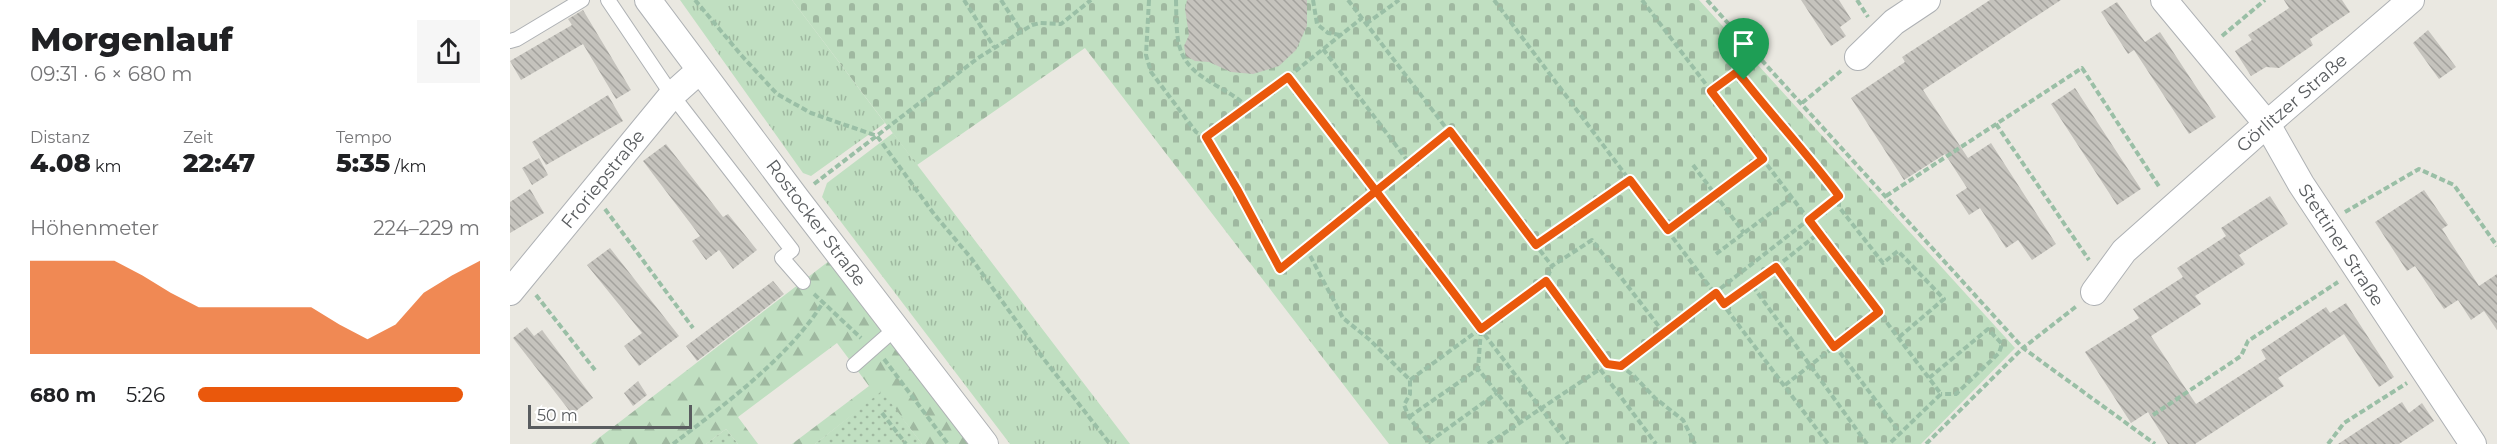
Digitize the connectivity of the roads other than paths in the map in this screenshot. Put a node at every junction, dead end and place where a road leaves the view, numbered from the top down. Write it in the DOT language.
graph roads {
  1 [pos="582,0"];
  2 [pos="608,0"];
  3 [pos="648,0"];
  4 [pos="1927,0"];
  5 [pos="2164,0"];
  6 [pos="2411,0"];
  7 [pos="510,41"];
  8 [pos="1858,57"];
  9 [pos="700,70"];
  10 [pos="672,95"];
  11 [pos="2267,124"];
  12 [pos="803,282"];
  13 [pos="516,284"];
  14 [pos="2098,286"];
  15 [pos="896,328"];
  16 [pos="854,365"];
  17 [pos="986,444"];
  18 [pos="2472,444"];
  1 -- 7 [label="lane"];
  2 -- 10 [label="lane"];
  3 -- 9 [label="street, Rostocker Straße"];
  4 -- 8 [label="street"];
  5 -- 11 [label="street, Stettiner Straße"];
  6 -- 11 [label="street, Görlitzer Straße"];
  9 -- 10 [label="street, Froriepstraße"];
  9 -- 15 [label="street, Rostocker Straße"];
  10 -- 12 [label="lane"];
  10 -- 13 [label="street, Froriepstraße"];
  11 -- 14 [label="street, Görlitzer Straße"];
  11 -- 18 [label="street, Stettiner Straße"];
  15 -- 16 [label="lane"];
  15 -- 17 [label="street, Rostocker Straße"];
}
